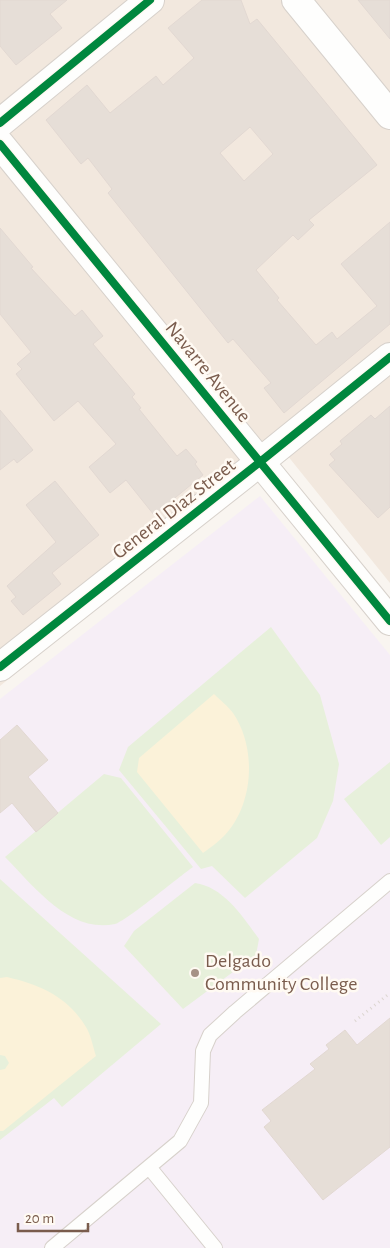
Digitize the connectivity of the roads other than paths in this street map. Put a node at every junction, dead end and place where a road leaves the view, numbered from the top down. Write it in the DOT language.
graph roads {
  1 [pos="150,0"];
  2 [pos="296,0"];
  3 [pos="390,115"];
  4 [pos="0,122"];
  5 [pos="0,144"];
  6 [pos="390,357"];
  7 [pos="260,462"];
  8 [pos="390,621"];
  9 [pos="2,662"];
  10 [pos="390,881"];
  11 [pos="149,1167"];
  12 [pos="52,1248"];
  13 [pos="215,1248"];
  1 -- 4 [label="street"];
  2 -- 3 [label="street"];
  5 -- 7 [label="street, Navarre Avenue"];
  6 -- 7 [label="street, General Diaz Street"];
  7 -- 8 [label="street, Navarre Avenue"];
  7 -- 9 [label="street, General Diaz Street"];
  10 -- 11 [label="lane"];
  11 -- 12 [label="lane"];
  11 -- 13 [label="lane"];
}
